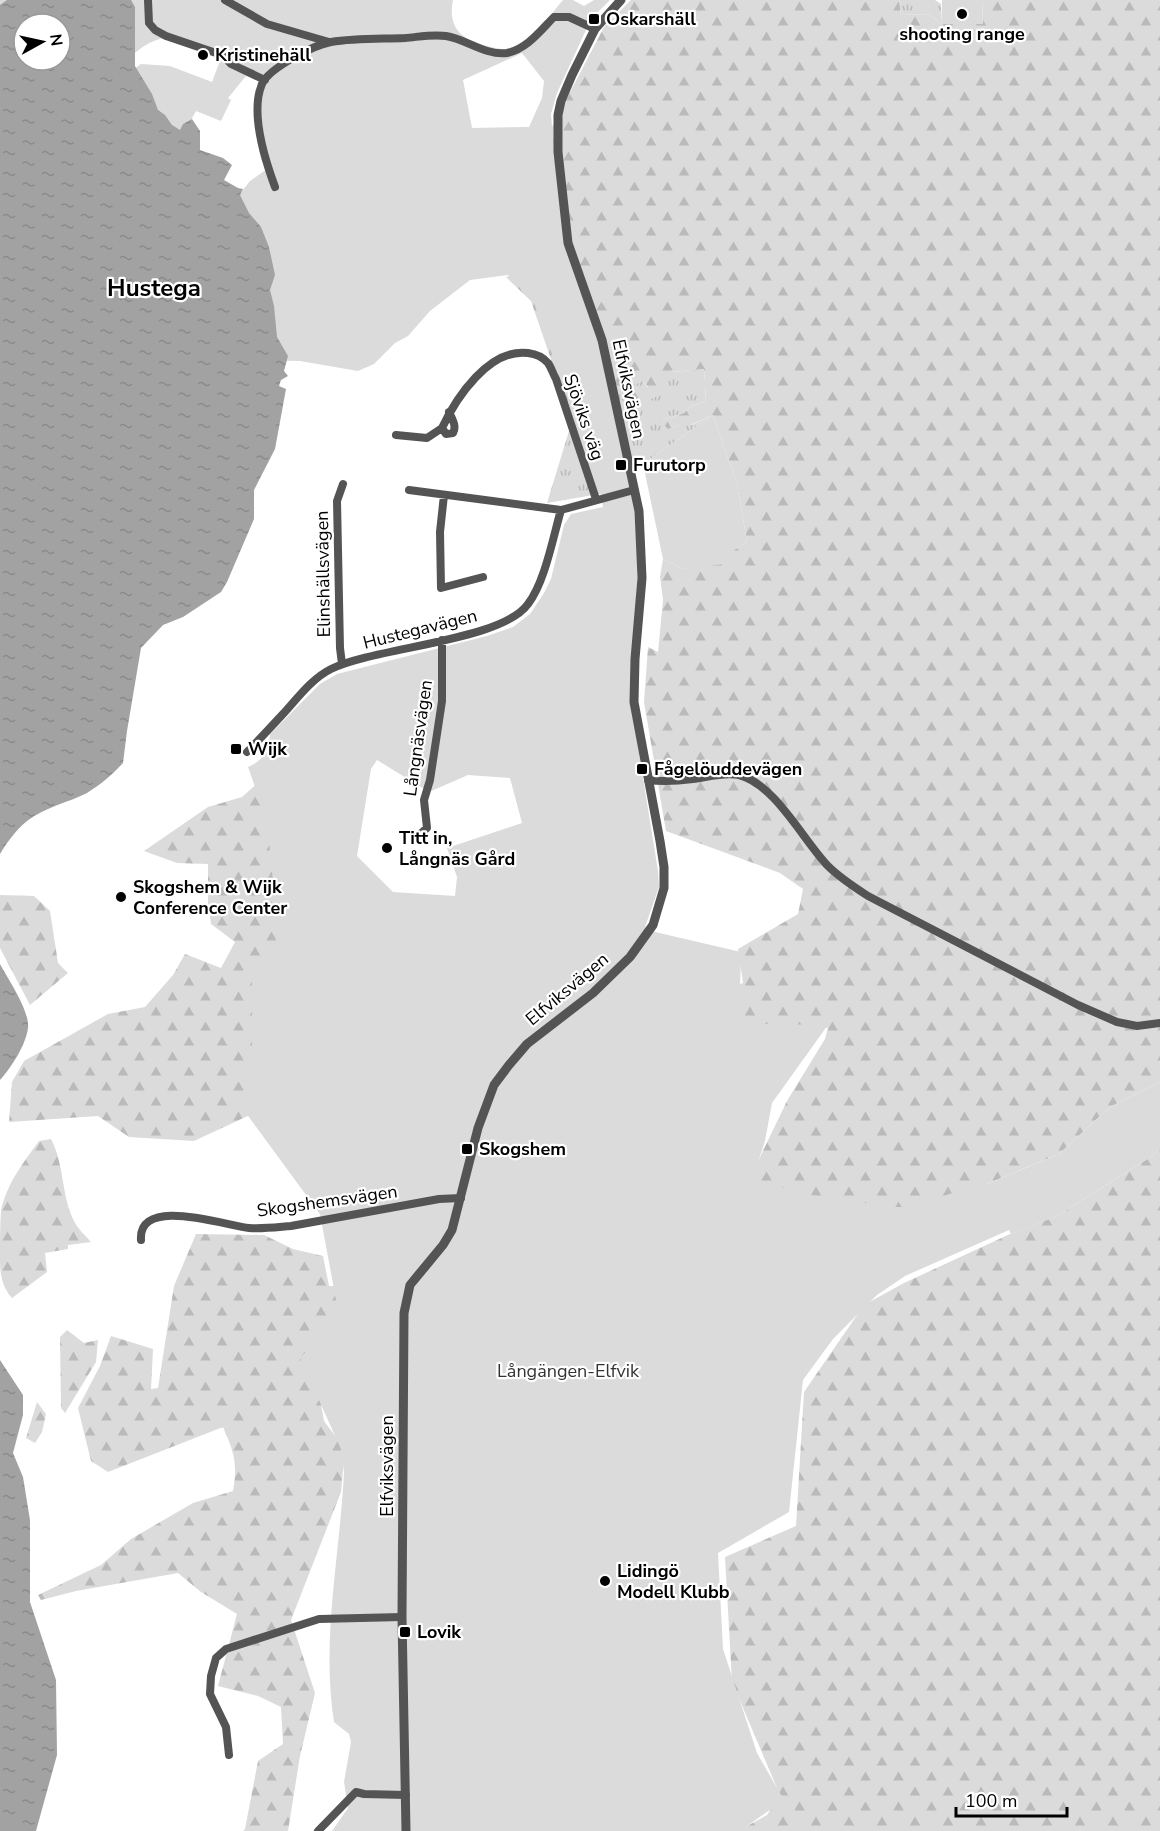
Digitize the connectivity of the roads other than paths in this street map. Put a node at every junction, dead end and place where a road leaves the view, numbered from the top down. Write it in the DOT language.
graph roads {
  1 [pos="148,0"];
  2 [pos="225,0"];
  3 [pos="621,0"];
  4 [pos="595,29"];
  5 [pos="330,42"];
  6 [pos="265,80"];
  7 [pos="275,187"];
  8 [pos="449,412"];
  9 [pos="442,428"];
  10 [pos="396,435"];
  11 [pos="343,484"];
  12 [pos="409,490"];
  13 [pos="634,490"];
  14 [pos="444,495"];
  15 [pos="596,499"];
  16 [pos="561,510"];
  17 [pos="483,577"];
  18 [pos="442,640"];
  19 [pos="342,664"];
  20 [pos="247,752"];
  21 [pos="648,780"];
  22 [pos="418,836"];
  23 [pos="1160,1023"];
  24 [pos="461,1198"];
  25 [pos="141,1240"];
  26 [pos="402,1617"];
  27 [pos="229,1755"];
  28 [pos="406,1795"];
  29 [pos="318,1831"];
  30 [pos="406,1831"];
  1 -- 6 [label="street"];
  2 -- 5 [label="street"];
  3 -- 4 [label="street, Elfviksvägen"];
  4 -- 5 [label="street"];
  4 -- 13 [label="street, Elfviksvägen"];
  5 -- 6 [label="street"];
  6 -- 7 [label="street"];
  8 -- 9 [label="street, Sjöviks väg"];
  8 -- 9 [label="street, Sjöviks väg"];
  8 -- 15 [label="street, Sjöviks väg"];
  9 -- 10 [label="street, Sjöviks väg"];
  11 -- 19 [label="street, Elinshällsvägen"];
  12 -- 14 [label="street"];
  13 -- 15 [label="street"];
  13 -- 21 [label="street, Elfviksvägen"];
  14 -- 16 [label="street"];
  14 -- 17 [label="street"];
  15 -- 16 [label="street"];
  16 -- 18 [label="street, Hustegavägen"];
  18 -- 19 [label="street, Hustegavägen"];
  18 -- 22 [label="street, Långnäsvägen"];
  19 -- 20 [label="street, Hustegavägen"];
  21 -- 23 [label="street"];
  21 -- 24 [label="street, Elfviksvägen"];
  24 -- 25 [label="street, Skogshemsvägen"];
  24 -- 26 [label="street, Elfviksvägen"];
  26 -- 27 [label="street"];
  26 -- 28 [label="street, Elfviksvägen"];
  28 -- 29 [label="street"];
  28 -- 30 [label="street, Elfviksvägen"];
}
